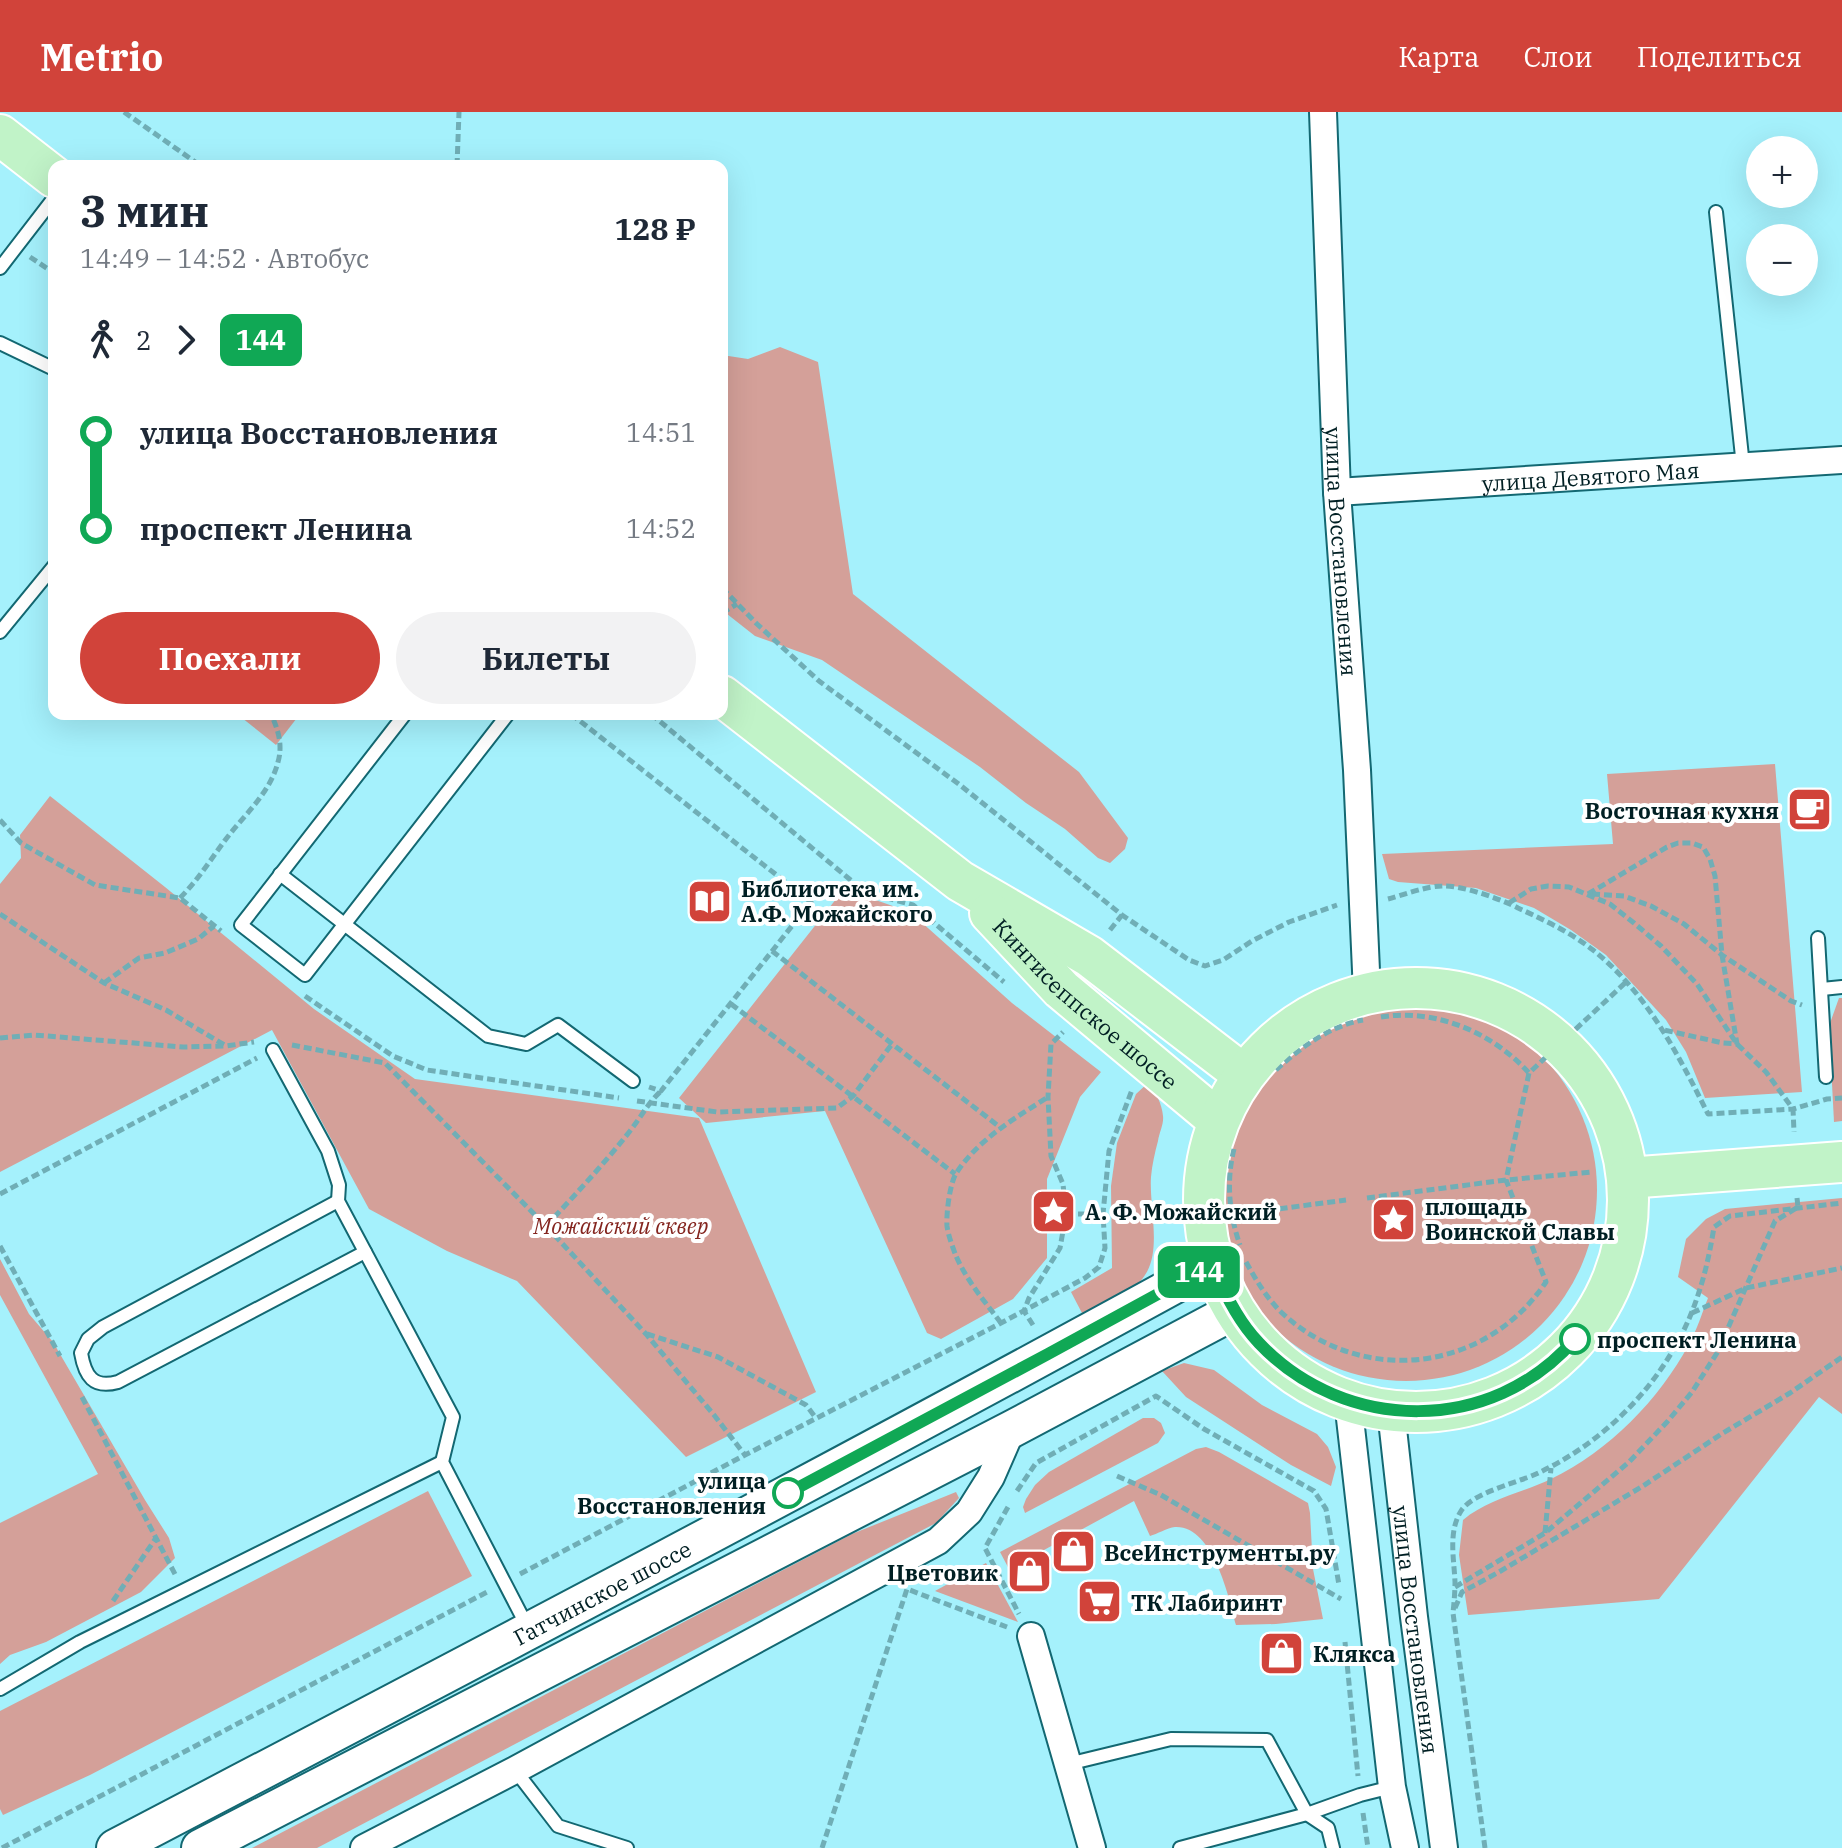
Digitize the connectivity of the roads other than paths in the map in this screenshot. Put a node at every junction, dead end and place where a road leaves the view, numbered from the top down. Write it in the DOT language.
graph roads {
  1 [pos="1323,112"];
  2 [pos="0,135"];
  3 [pos="48,172"];
  4 [pos="48,206"];
  5 [pos="1716,212"];
  6 [pos="0,268"];
  7 [pos="0,343"];
  8 [pos="48,366"];
  9 [pos="1842,460"];
  10 [pos="1743,466"];
  11 [pos="1337,492"];
  12 [pos="48,573"];
  13 [pos="0,632"];
  14 [pos="728,701"];
  15 [pos="400,720"];
  16 [pos="503,720"];
  17 [pos="280,874"];
  18 [pos="960,881"];
  19 [pos="345,924"];
  20 [pos="1818,938"];
  21 [pos="1842,987"];
  22 [pos="1822,989"];
  23 [pos="1371,1010"];
  24 [pos="274,1045"];
  25 [pos="1258,1074"];
  26 [pos="1826,1077"];
  27 [pos="633,1081"];
  28 [pos="1227,1130"];
  29 [pos="1842,1162"];
  30 [pos="1609,1175"];
  31 [pos="338,1201"];
  32 [pos="365,1252"];
  33 [pos="1232,1256"];
  34 [pos="1234,1311"];
  35 [pos="1348,1401"];
  36 [pos="1391,1411"];
  37 [pos="1012,1429"];
  38 [pos="442,1462"];
  39 [pos="530,1631"];
  40 [pos="1031,1636"];
  41 [pos="0,1689"];
  42 [pos="1068,1764"];
  43 [pos="515,1770"];
  44 [pos="1392,1787"];
  45 [pos="1307,1814"];
  46 [pos="115,1848"];
  47 [pos="200,1848"];
  48 [pos="364,1848"];
  49 [pos="627,1848"];
  50 [pos="1092,1848"];
  51 [pos="1180,1848"];
  52 [pos="1333,1848"];
  53 [pos="1405,1848"];
  54 [pos="1444,1848"];
  1 -- 11 [label="street, улица Восстановления"];
  2 -- 3 [label="main road"];
  4 -- 6 [label="lane"];
  5 -- 10 [label="lane"];
  7 -- 8 [label="lane"];
  9 -- 10 [label="street, улица Девятого Мая"];
  10 -- 11 [label="street, улица Девятого Мая"];
  11 -- 23 [label="street, улица Восстановления"];
  12 -- 13 [label="lane"];
  14 -- 18 [label="main road, Кингисеппское шоссе"];
  15 -- 17 [label="lane"];
  16 -- 19 [label="lane"];
  17 -- 19 [label="lane"];
  17 -- 19 [label="lane"];
  18 -- 25 [label="main road, Кингисеппское шоссе"];
  18 -- 28 [label="main road, Кингисеппское шоссе"];
  19 -- 27 [label="lane"];
  20 -- 22 [label="lane"];
  21 -- 22 [label="lane"];
  22 -- 26 [label="lane"];
  23 -- 25 [label="main road"];
  23 -- 30 [label="main road"];
  24 -- 31 [label="lane"];
  25 -- 28 [label="main road"];
  28 -- 33 [label="main road"];
  29 -- 30 [label="main road"];
  30 -- 36 [label="main road"];
  31 -- 32 [label="lane"];
  31 -- 32 [label="lane"];
  32 -- 38 [label="lane"];
  33 -- 34 [label="main road"];
  33 -- 39 [label="main road, Гатчинское шоссе"];
  34 -- 35 [label="main road"];
  34 -- 37 [label="main road, Гатчинское шоссе"];
  35 -- 36 [label="main road"];
  35 -- 44 [label="street, улица Восстановления"];
  36 -- 54 [label="street, улица Восстановления"];
  37 -- 43 [label="street"];
  37 -- 47 [label="main road, Гатчинское шоссе"];
  38 -- 39 [label="lane"];
  38 -- 41 [label="lane"];
  39 -- 46 [label="main road, Гатчинское шоссе"];
  40 -- 42 [label="street"];
  42 -- 45 [label="lane"];
  42 -- 50 [label="street"];
  43 -- 48 [label="street"];
  43 -- 49 [label="lane"];
  44 -- 45 [label="lane"];
  44 -- 53 [label="street, улица Восстановления"];
  45 -- 51 [label="lane"];
  45 -- 52 [label="lane"];
}
